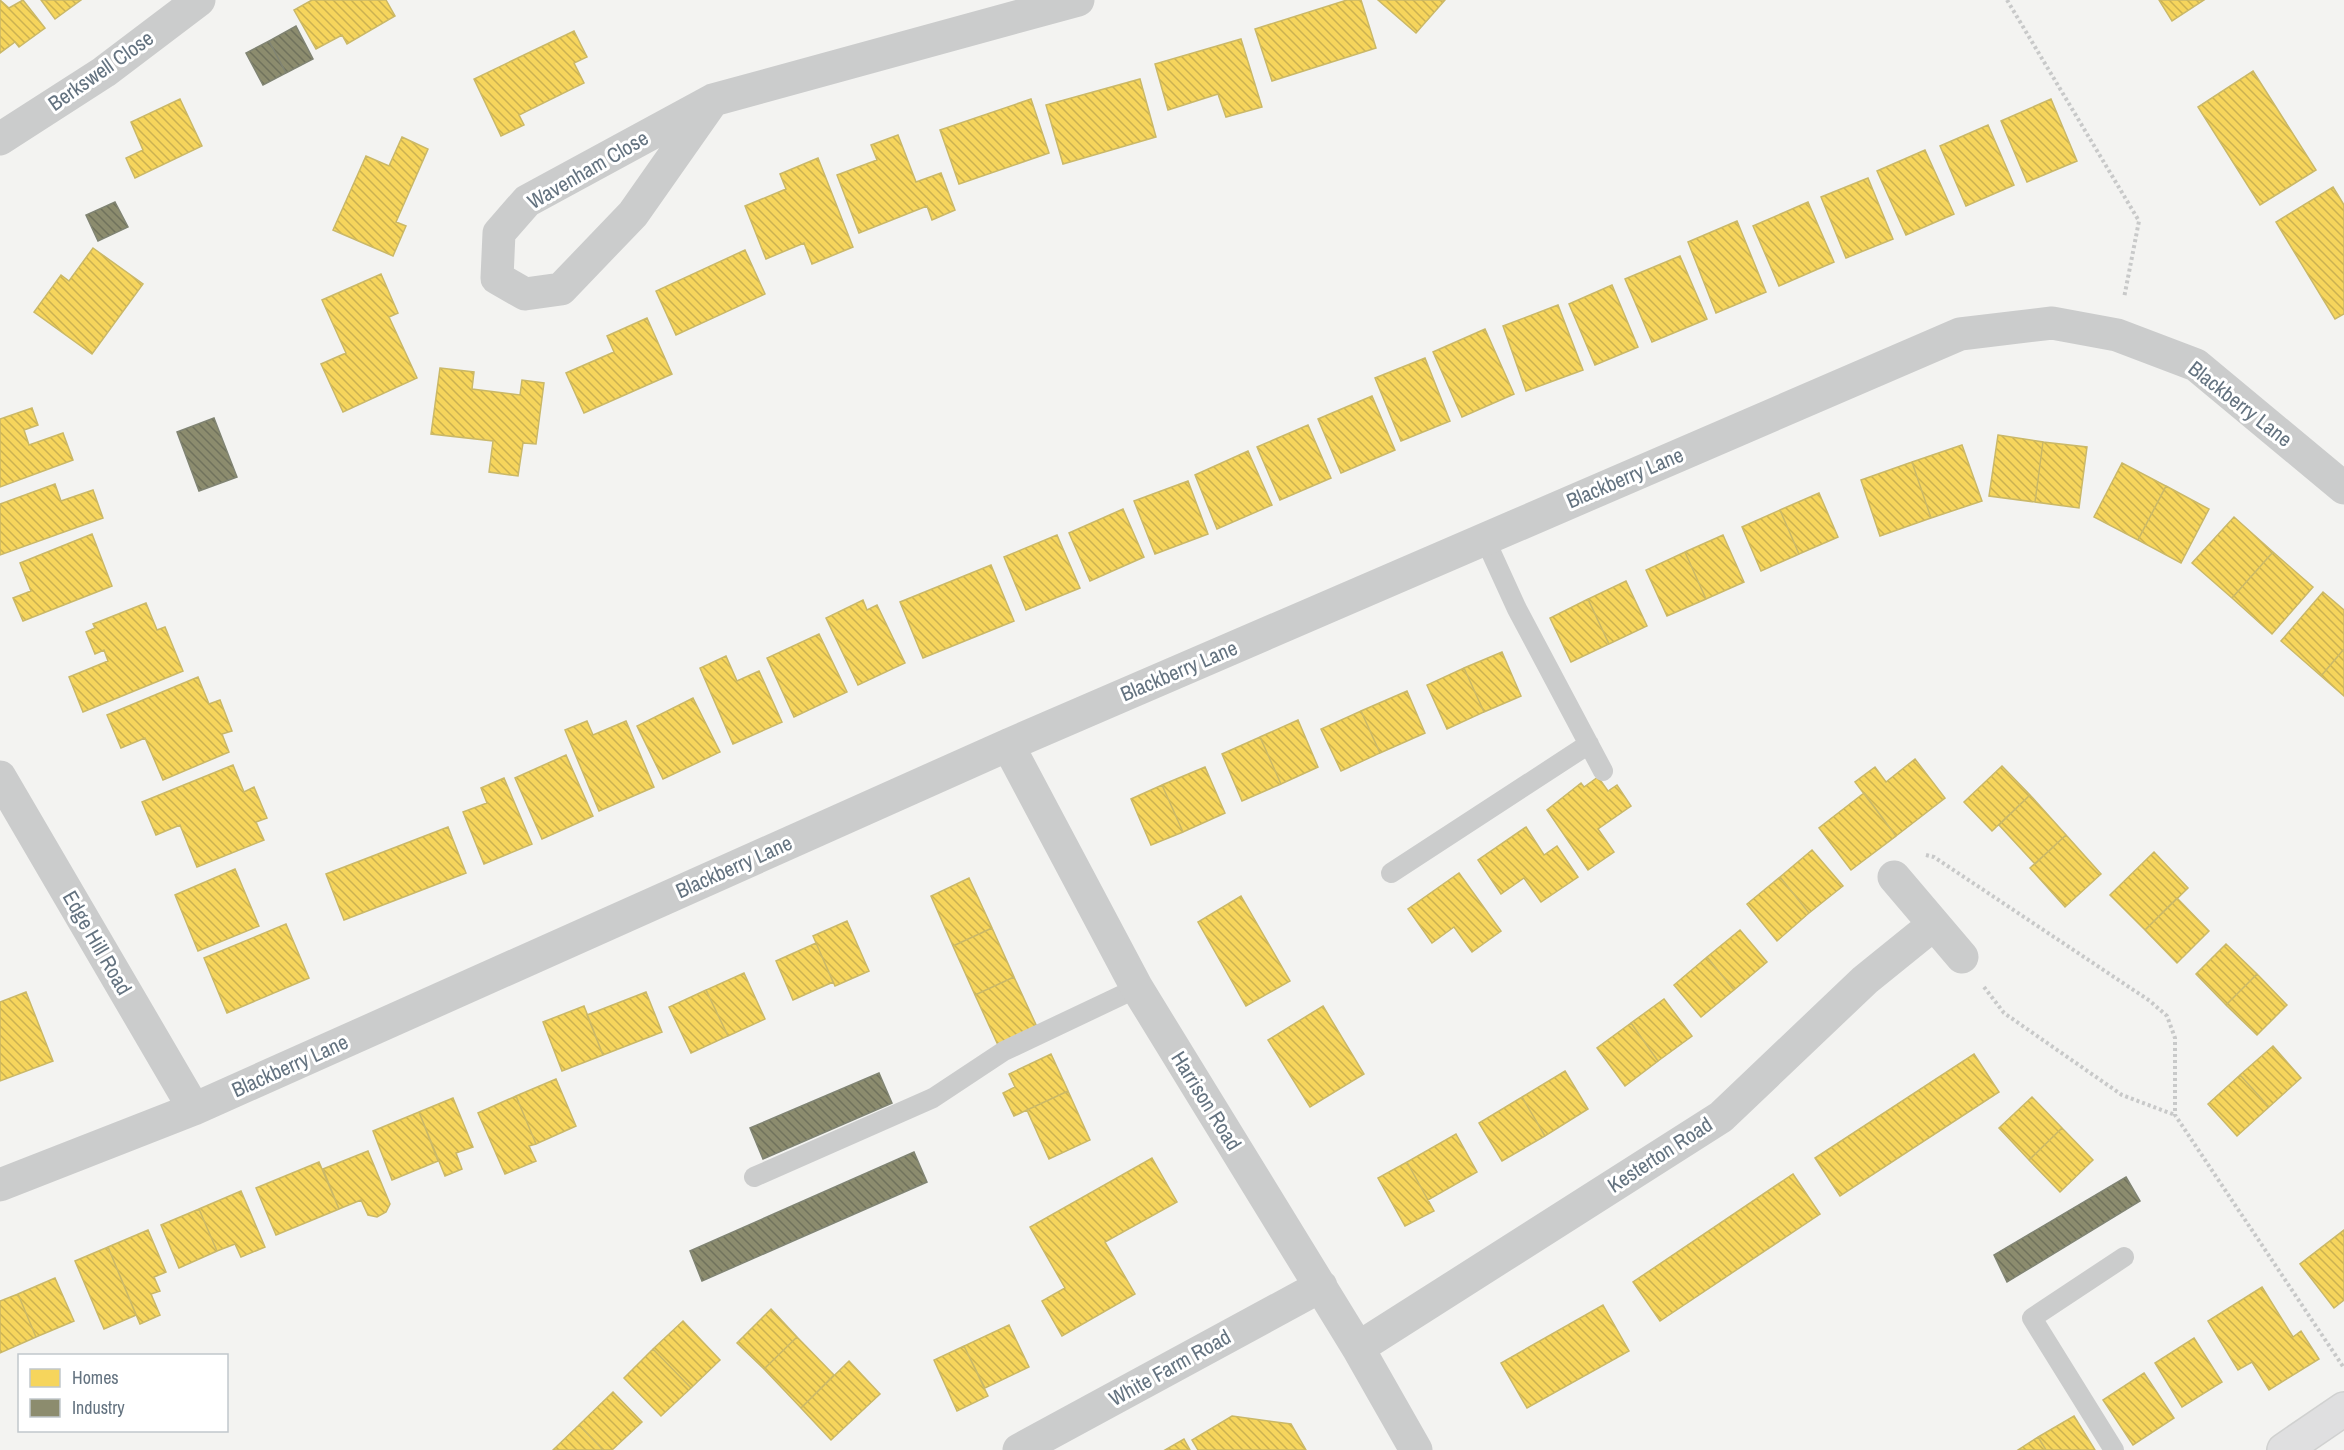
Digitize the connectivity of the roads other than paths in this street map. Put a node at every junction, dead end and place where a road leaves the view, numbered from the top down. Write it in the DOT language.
graph roads {
  1 [pos="200,0"];
  2 [pos="1078,0"];
  3 [pos="713,100"];
  4 [pos="0,140"];
  5 [pos="2344,488"];
  6 [pos="1485,539"];
  7 [pos="1589,744"];
  8 [pos="1008,745"];
  9 [pos="1603,771"];
  10 [pos="0,777"];
  11 [pos="1391,873"];
  12 [pos="1894,877"];
  13 [pos="1933,925"];
  14 [pos="1962,957"];
  15 [pos="1137,988"];
  16 [pos="194,1109"];
  17 [pos="754,1177"];
  18 [pos="0,1185"];
  19 [pos="2124,1257"];
  20 [pos="1321,1286"];
  21 [pos="1358,1348"];
  22 [pos="2344,1409"];
  23 [pos="1019,1450"];
  24 [pos="1416,1450"];
  25 [pos="2114,1450"];
  26 [pos="2284,1450"];
  1 -- 4 [label="street, Berkswell Close"];
  2 -- 3 [label="street, Wavenham Close"];
  3 -- 3 [label="street, Wavenham Close"];
  5 -- 6 [label="street, Blackberry Lane"];
  6 -- 7 [label="lane"];
  6 -- 8 [label="street, Blackberry Lane"];
  7 -- 9 [label="lane"];
  7 -- 11 [label="lane"];
  8 -- 15 [label="street, Harrison Road"];
  8 -- 16 [label="street, Blackberry Lane"];
  10 -- 16 [label="street, Edge Hill Road"];
  12 -- 13 [label="street"];
  13 -- 14 [label="street"];
  13 -- 21 [label="street, Kesterton Road"];
  15 -- 17 [label="lane"];
  15 -- 20 [label="street, Harrison Road"];
  16 -- 18 [label="street, Blackberry Lane"];
  19 -- 25 [label="lane"];
  20 -- 21 [label="street, Harrison Road"];
  20 -- 23 [label="street, White Farm Road"];
  21 -- 24 [label="street, Harrison Road"];
  22 -- 26 [label="street"];
}
